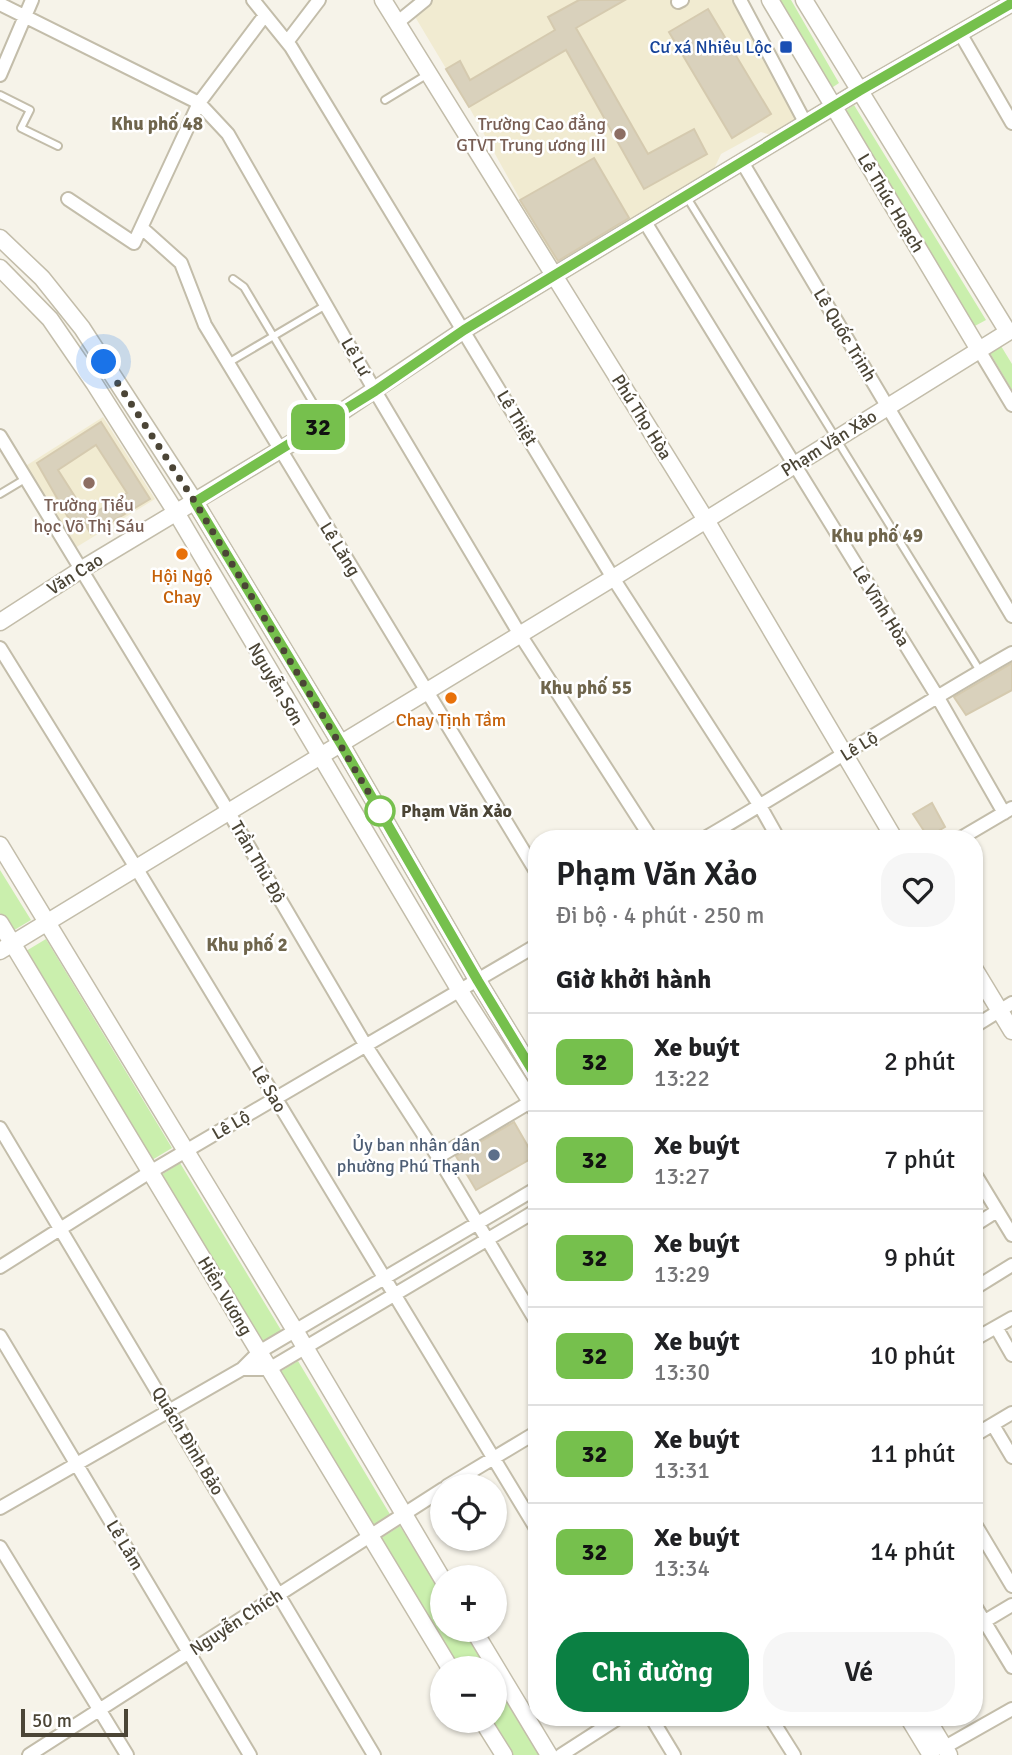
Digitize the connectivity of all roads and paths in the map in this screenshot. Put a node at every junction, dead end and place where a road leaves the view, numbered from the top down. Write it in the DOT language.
graph roads {
  1 [pos="32,0"];
  2 [pos="253,0"];
  3 [pos="319,0"];
  4 [pos="383,0"];
  5 [pos="425,0"];
  6 [pos="740,0"];
  7 [pos="770,0"];
  8 [pos="804,0"];
  9 [pos="1012,3"];
  10 [pos="0,4"];
  11 [pos="265,15"];
  12 [pos="25,17"];
  13 [pos="398,22"];
  14 [pos="960,33"];
  15 [pos="287,42"];
  16 [pos="430,73"];
  17 [pos="0,75"];
  18 [pos="859,91"];
  19 [pos="0,95"];
  20 [pos="386,100"];
  21 [pos="199,103"];
  22 [pos="834,107"];
  23 [pos="1012,122"];
  24 [pos="806,124"];
  25 [pos="58,146"];
  26 [pos="742,162"];
  27 [pos="686,196"];
  28 [pos="68,199"];
  29 [pos="645,222"];
  30 [pos="143,229"];
  31 [pos="0,238"];
  32 [pos="0,268"];
  33 [pos="554,276"];
  34 [pos="233,279"];
  35 [pos="326,305"];
  36 [pos="464,330"];
  37 [pos="1011,333"];
  38 [pos="273,336"];
  39 [pos="89,339"];
  40 [pos="71,350"];
  41 [pos="979,350"];
  42 [pos="228,363"];
  43 [pos="375,391"];
  44 [pos="1012,405"];
  45 [pos="888,406"];
  46 [pos="325,423"];
  47 [pos="0,437"];
  48 [pos="835,439"];
  49 [pos="281,451"];
  50 [pos="794,465"];
  51 [pos="25,479"];
  52 [pos="0,494"];
  53 [pos="195,502"];
  54 [pos="177,514"];
  55 [pos="706,520"];
  56 [pos="82,569"];
  57 [pos="612,578"];
  58 [pos="1012,616"];
  59 [pos="1,620"];
  60 [pos="519,633"];
  61 [pos="0,648"];
  62 [pos="1012,653"];
  63 [pos="980,671"];
  64 [pos="428,691"];
  65 [pos="937,696"];
  66 [pos="341,744"];
  67 [pos="844,755"];
  68 [pos="320,757"];
  69 [pos="760,806"];
  70 [pos="228,811"];
  71 [pos="1008,811"];
  72 [pos="646,830"];
  73 [pos="719,830"];
  74 [pos="774,830"];
  75 [pos="889,830"];
  76 [pos="975,830"];
  77 [pos="0,845"];
  78 [pos="528,858"];
  79 [pos="135,866"];
  80 [pos="47,920"];
  81 [pos="0,923"];
  82 [pos="6,947"];
  83 [pos="528,950"];
  84 [pos="983,980"];
  85 [pos="478,981"];
  86 [pos="460,992"];
  87 [pos="1006,1007"];
  88 [pos="983,1021"];
  89 [pos="1012,1031"];
  90 [pos="366,1046"];
  91 [pos="528,1063"];
  92 [pos="528,1094"];
  93 [pos="275,1099"];
  94 [pos="528,1108"];
  95 [pos="0,1128"];
  96 [pos="186,1152"];
  97 [pos="438,1157"];
  98 [pos="150,1172"];
  99 [pos="983,1187"];
  100 [pos="528,1193"];
  101 [pos="998,1212"];
  102 [pos="528,1215"];
  103 [pos="983,1220"];
  104 [pos="477,1222"];
  105 [pos="62,1228"];
  106 [pos="1012,1235"];
  107 [pos="487,1239"];
  108 [pos="1012,1265"];
  109 [pos="0,1267"];
  110 [pos="384,1278"];
  111 [pos="983,1283"];
  112 [pos="395,1295"];
  113 [pos="528,1309"];
  114 [pos="1012,1318"];
  115 [pos="996,1327"];
  116 [pos="296,1332"];
  117 [pos="983,1334"];
  118 [pos="0,1336"];
  119 [pos="305,1349"];
  120 [pos="259,1352"];
  121 [pos="1012,1355"];
  122 [pos="242,1369"];
  123 [pos="270,1369"];
  124 [pos="170,1410"];
  125 [pos="1012,1413"];
  126 [pos="992,1425"];
  127 [pos="983,1430"];
  128 [pos="528,1437"];
  129 [pos="492,1457"];
  130 [pos="1012,1457"];
  131 [pos="77,1465"];
  132 [pos="465,1474"];
  133 [pos="430,1497"];
  134 [pos="0,1508"];
  135 [pos="403,1514"];
  136 [pos="528,1515"];
  137 [pos="369,1536"];
  138 [pos="983,1537"];
  139 [pos="0,1547"];
  140 [pos="434,1565"];
  141 [pos="1012,1586"];
  142 [pos="279,1594"];
  143 [pos="1012,1605"];
  144 [pos="983,1622"];
  145 [pos="983,1628"];
  146 [pos="481,1642"];
  147 [pos="189,1652"];
  148 [pos="443,1656"];
  149 [pos="1012,1667"];
  150 [pos="1012,1709"];
  151 [pos="100,1710"];
  152 [pos="528,1720"];
  153 [pos="532,1726"];
  154 [pos="606,1726"];
  155 [pos="656,1726"];
  156 [pos="775,1726"];
  157 [pos="916,1726"];
  158 [pos="930,1726"];
  159 [pos="490,1733"];
  160 [pos="942,1753"];
  161 [pos="29,1755"];
  162 [pos="127,1755"];
  163 [pos="250,1755"];
  164 [pos="374,1755"];
  165 [pos="504,1755"];
  166 [pos="549,1755"];
  167 [pos="561,1755"];
  168 [pos="674,1755"];
  169 [pos="793,1755"];
  1 -- 12 [label="street"];
  2 -- 11 [label="street, Lê Thiệt"];
  3 -- 15 [label="street"];
  4 -- 13 [label="street, Phú Thọ Hòa"];
  5 -- 13 [label="street"];
  6 -- 24 [label="street"];
  7 -- 22 [label="street, Lê Thúc Hoạch"];
  8 -- 18 [label="street, Lê Thúc Hoạch"];
  9 -- 14 [label="street, Văn Cao"];
  10 -- 12 [label="street, Lê Lư"];
  11 -- 15 [label="street, Lê Thiệt"];
  11 -- 21 [label="street"];
  12 -- 17 [label="street"];
  12 -- 21 [label="street, Lê Lư"];
  13 -- 16 [label="street, Phú Thọ Hòa"];
  14 -- 18 [label="street, Văn Cao"];
  14 -- 23 [label="street"];
  15 -- 36 [label="street, Lê Thiệt"];
  16 -- 20 [label="lane"];
  16 -- 33 [label="street, Phú Thọ Hòa"];
  18 -- 22 [label="street, Văn Cao"];
  18 -- 37 [label="street, Lê Thúc Hoạch"];
  19 -- 25 [label="lane"];
  21 -- 30 [label="street"];
  21 -- 35 [label="street, Lê Lư"];
  22 -- 24 [label="street, Văn Cao"];
  22 -- 41 [label="street, Lê Thúc Hoạch"];
  24 -- 26 [label="street, Văn Cao"];
  26 -- 27 [label="street, Văn Cao"];
  26 -- 45 [label="street, Lê Quốc Trinh"];
  27 -- 29 [label="street, Văn Cao"];
  27 -- 48 [label="lane"];
  28 -- 30 [label="street"];
  29 -- 33 [label="street, Văn Cao"];
  29 -- 50 [label="street, Lê Vĩnh Hòa"];
  30 -- 42 [label="street, Lê Lăng"];
  31 -- 39 [label="street, Nguyễn Sơn"];
  32 -- 40 [label="street, Nguyễn Sơn"];
  33 -- 36 [label="street, Văn Cao"];
  33 -- 55 [label="street, Phú Thọ Hòa"];
  34 -- 38 [label="lane"];
  35 -- 38 [label="lane"];
  35 -- 43 [label="street, Lê Lư"];
  36 -- 43 [label="street, Văn Cao"];
  36 -- 57 [label="street, Lê Thiệt"];
  37 -- 41 [label="street, Phạm Văn Xảo"];
  38 -- 42 [label="lane"];
  38 -- 46 [label="lane"];
  39 -- 40 [label="street"];
  39 -- 53 [label="street, Nguyễn Sơn"];
  40 -- 54 [label="street, Nguyễn Sơn"];
  41 -- 44 [label="street, Lê Thúc Hoạch"];
  41 -- 45 [label="street, Phạm Văn Xảo"];
  42 -- 49 [label="street, Lê Lăng"];
  43 -- 46 [label="street, Văn Cao"];
  43 -- 60 [label="street, Lê Lư"];
  45 -- 48 [label="street, Phạm Văn Xảo"];
  45 -- 58 [label="street, Lê Quốc Trinh"];
  46 -- 49 [label="street, Văn Cao"];
  47 -- 51 [label="street, Trần Thủ Độ"];
  48 -- 50 [label="street, Phạm Văn Xảo"];
  48 -- 63 [label="lane"];
  49 -- 53 [label="street, Văn Cao"];
  49 -- 64 [label="street, Lê Lăng"];
  50 -- 55 [label="street, Phạm Văn Xảo"];
  50 -- 65 [label="street, Lê Vĩnh Hòa"];
  51 -- 52 [label="lane"];
  51 -- 56 [label="street, Trần Thủ Độ"];
  53 -- 54 [label="street, Văn Cao"];
  53 -- 66 [label="street, Nguyễn Sơn"];
  54 -- 56 [label="street, Văn Cao"];
  54 -- 68 [label="street, Nguyễn Sơn"];
  55 -- 57 [label="street, Phạm Văn Xảo"];
  55 -- 67 [label="street, Phú Thọ Hòa"];
  56 -- 59 [label="street, Văn Cao"];
  56 -- 70 [label="street, Trần Thủ Độ"];
  57 -- 60 [label="street, Phạm Văn Xảo"];
  57 -- 69 [label="street, Lê Thiệt"];
  60 -- 64 [label="street, Phạm Văn Xảo"];
  60 -- 72 [label="street, Lê Lư"];
  61 -- 79 [label="street, Lê Sao"];
  62 -- 63 [label="street, Lê Lộ"];
  63 -- 65 [label="street, Lê Lộ"];
  64 -- 66 [label="street, Phạm Văn Xảo"];
  64 -- 78 [label="street, Lê Lăng"];
  65 -- 67 [label="street, Lê Lộ"];
  65 -- 71 [label="street, Lê Vĩnh Hòa"];
  66 -- 68 [label="street, Phạm Văn Xảo"];
  66 -- 85 [label="street, Nguyễn Sơn"];
  67 -- 69 [label="street, Lê Lộ"];
  67 -- 75 [label="street, Phú Thọ Hòa"];
  68 -- 70 [label="street, Phạm Văn Xảo"];
  68 -- 86 [label="street, Nguyễn Sơn"];
  69 -- 73 [label="street, Lê Lộ"];
  69 -- 74 [label="street, Lê Thiệt"];
  70 -- 79 [label="street, Phạm Văn Xảo"];
  70 -- 90 [label="street, Trần Thủ Độ"];
  71 -- 76 [label="street"];
  77 -- 80 [label="street"];
  79 -- 80 [label="street, Phạm Văn Xảo"];
  79 -- 93 [label="street, Lê Sao"];
  80 -- 82 [label="street, Phạm Văn Xảo"];
  80 -- 96 [label="street"];
  81 -- 82 [label="street, Hiền Vương"];
  82 -- 98 [label="street, Hiền Vương"];
  83 -- 85 [label="street, Lê Lộ"];
  84 -- 87 [label="street"];
  85 -- 86 [label="street, Lê Lộ"];
  85 -- 91 [label="street, Nguyễn Sơn"];
  86 -- 90 [label="street, Lê Lộ"];
  86 -- 92 [label="street, Nguyễn Sơn"];
  87 -- 88 [label="street"];
  87 -- 89 [label="street"];
  90 -- 93 [label="street, Lê Lộ"];
  90 -- 97 [label="street, Trần Thủ Độ"];
  93 -- 96 [label="street, Lê Lộ"];
  93 -- 110 [label="street, Lê Sao"];
  94 -- 97 [label="street"];
  95 -- 105 [label="street, Quách Đình Bảo"];
  96 -- 98 [label="street, Lê Lộ"];
  96 -- 116 [label="street"];
  97 -- 104 [label="street, Trần Thủ Độ"];
  98 -- 105 [label="street, Lê Lộ"];
  98 -- 120 [label="street, Hiền Vương"];
  99 -- 101 [label="street"];
  100 -- 104 [label="street"];
  101 -- 103 [label="street"];
  101 -- 106 [label="street"];
  102 -- 107 [label="street"];
  104 -- 107 [label="street, Trần Thủ Độ"];
  104 -- 110 [label="street"];
  105 -- 109 [label="street, Lê Lộ"];
  105 -- 124 [label="street, Quách Đình Bảo"];
  107 -- 112 [label="street"];
  107 -- 113 [label="street, Trần Thủ Độ"];
  108 -- 111 [label="street"];
  110 -- 112 [label="street, Lê Sao"];
  110 -- 116 [label="street"];
  112 -- 119 [label="street"];
  112 -- 129 [label="street, Lê Sao"];
  114 -- 115 [label="street"];
  115 -- 117 [label="street"];
  115 -- 121 [label="street"];
  116 -- 119 [label="street"];
  116 -- 120 [label="street"];
  118 -- 131 [label="street, Lê Lâm"];
  119 -- 123 [label="street"];
  119 -- 135 [label="street"];
  120 -- 122 [label="street"];
  120 -- 123 [label="street, Hiền Vương"];
  122 -- 123 [label="street"];
  122 -- 124 [label="street"];
  123 -- 137 [label="street, Hiền Vương"];
  124 -- 131 [label="street"];
  124 -- 142 [label="street, Quách Đình Bảo"];
  125 -- 126 [label="street"];
  126 -- 127 [label="street"];
  126 -- 130 [label="street"];
  128 -- 129 [label="street, Nguyễn Chích"];
  129 -- 132 [label="street, Nguyễn Chích"];
  129 -- 136 [label="street, Lê Sao"];
  131 -- 134 [label="street"];
  131 -- 147 [label="street, Lê Lâm"];
  133 -- 135 [label="street, Nguyễn Chích"];
  135 -- 137 [label="street, Nguyễn Chích"];
  135 -- 140 [label="street"];
  137 -- 142 [label="street, Nguyễn Chích"];
  137 -- 148 [label="street, Hiền Vương"];
  138 -- 141 [label="street"];
  139 -- 151 [label="street"];
  142 -- 147 [label="street, Nguyễn Chích"];
  142 -- 164 [label="street, Quách Đình Bảo"];
  143 -- 144 [label="street"];
  145 -- 149 [label="street"];
  146 -- 152 [label="street"];
  147 -- 151 [label="street, Nguyễn Chích"];
  147 -- 163 [label="street, Lê Lâm"];
  150 -- 160 [label="street"];
  151 -- 161 [label="street, Nguyễn Chích"];
  151 -- 162 [label="street"];
  153 -- 166 [label="street"];
  154 -- 167 [label="street"];
  155 -- 168 [label="street"];
  156 -- 169 [label="street"];
  157 -- 160 [label="street"];
  158 -- 160 [label="street"];
  159 -- 165 [label="street"];
}
